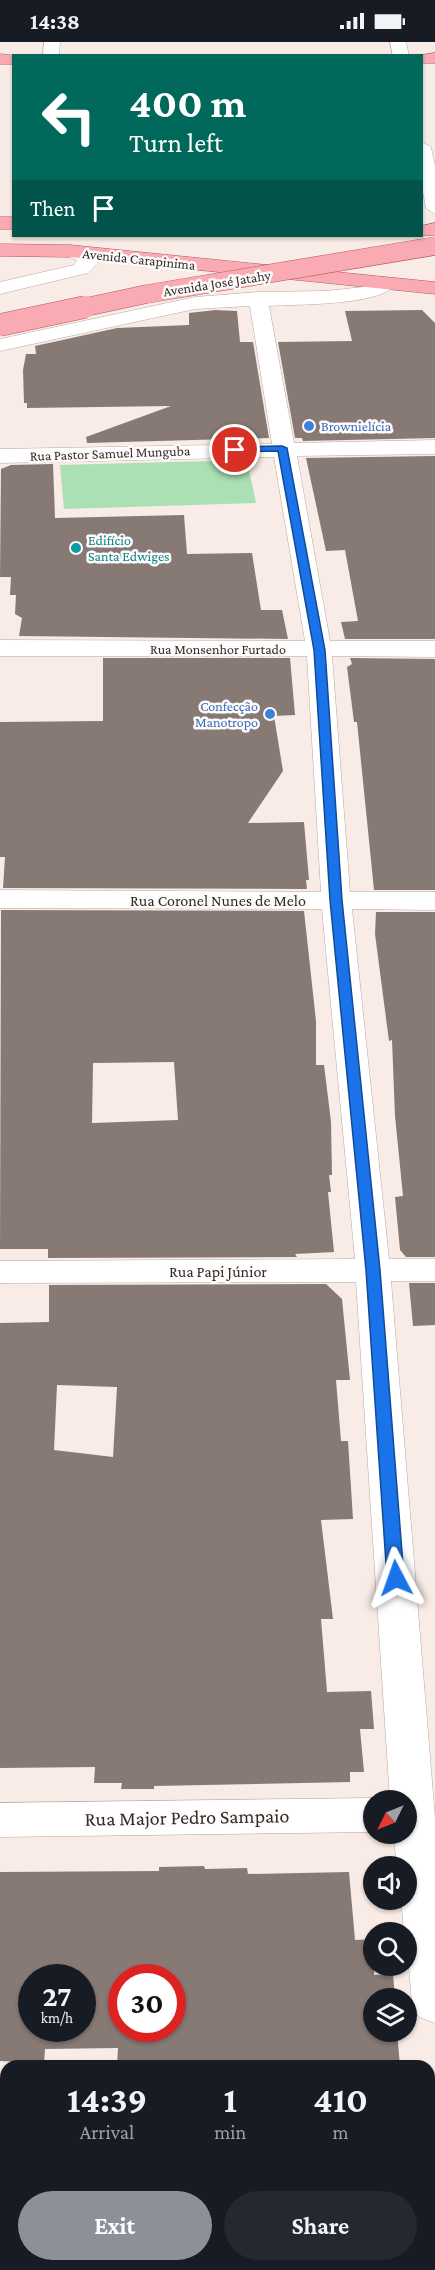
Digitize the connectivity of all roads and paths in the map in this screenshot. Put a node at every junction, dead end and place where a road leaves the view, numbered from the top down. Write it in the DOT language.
graph roads {
  1 [pos="423,152"];
  2 [pos="435,210"];
  3 [pos="70,237"];
  4 [pos="389,237"];
  5 [pos="435,246"];
  6 [pos="0,250"];
  7 [pos="70,251"];
  8 [pos="435,270"];
  9 [pos="385,285"];
  10 [pos="0,288"];
  11 [pos="435,288"];
  12 [pos="258,298"];
  13 [pos="0,308"];
  14 [pos="0,325"];
  15 [pos="0,345"];
  16 [pos="435,447"];
  17 [pos="282,448"];
  18 [pos="0,456"];
  19 [pos="0,648"];
  20 [pos="435,649"];
  21 [pos="319,650"];
  22 [pos="0,899"];
  23 [pos="336,900"];
  24 [pos="435,901"];
  25 [pos="373,1270"];
  26 [pos="435,1270"];
  27 [pos="0,1272"];
  28 [pos="405,1790"];
  29 [pos="363,1816"];
  30 [pos="0,1820"];
  31 [pos="411,1844"];
  32 [pos="435,2003"];
  1 -- 2 [label="street"];
  3 -- 8 [label="main road, Avenida Carapinima"];
  4 -- 13 [label="main road, Avenida José Jatahy"];
  5 -- 14 [label="main road, Avenida José Jatahy, bridge"];
  6 -- 7 [label="main road, Avenida Carapinima"];
  7 -- 9 [label="main road, Avenida Carapinima"];
  7 -- 10 [label="street"];
  9 -- 11 [label="main road, Avenida Carapinima"];
  9 -- 12 [label="street"];
  12 -- 15 [label="street"];
  12 -- 17 [label="street"];
  16 -- 17 [label="street, Rua Pastor Samuel Munguba"];
  17 -- 18 [label="street, Rua Pastor Samuel Munguba"];
  17 -- 21 [label="street"];
  19 -- 21 [label="street, Rua Monsenhor Furtado"];
  20 -- 21 [label="street, Rua Monsenhor Furtado"];
  21 -- 23 [label="street"];
  22 -- 23 [label="street, Rua Coronel Nunes de Melo"];
  23 -- 24 [label="street, Rua Coronel Nunes de Melo"];
  23 -- 25 [label="street"];
  25 -- 26 [label="street, Rua Papi Júnior"];
  25 -- 27 [label="street, Rua Papi Júnior"];
  25 -- 28 [label="street"];
  29 -- 30 [label="street, Rua Major Pedro Sampaio"];
  31 -- 32 [label="street"];
}
